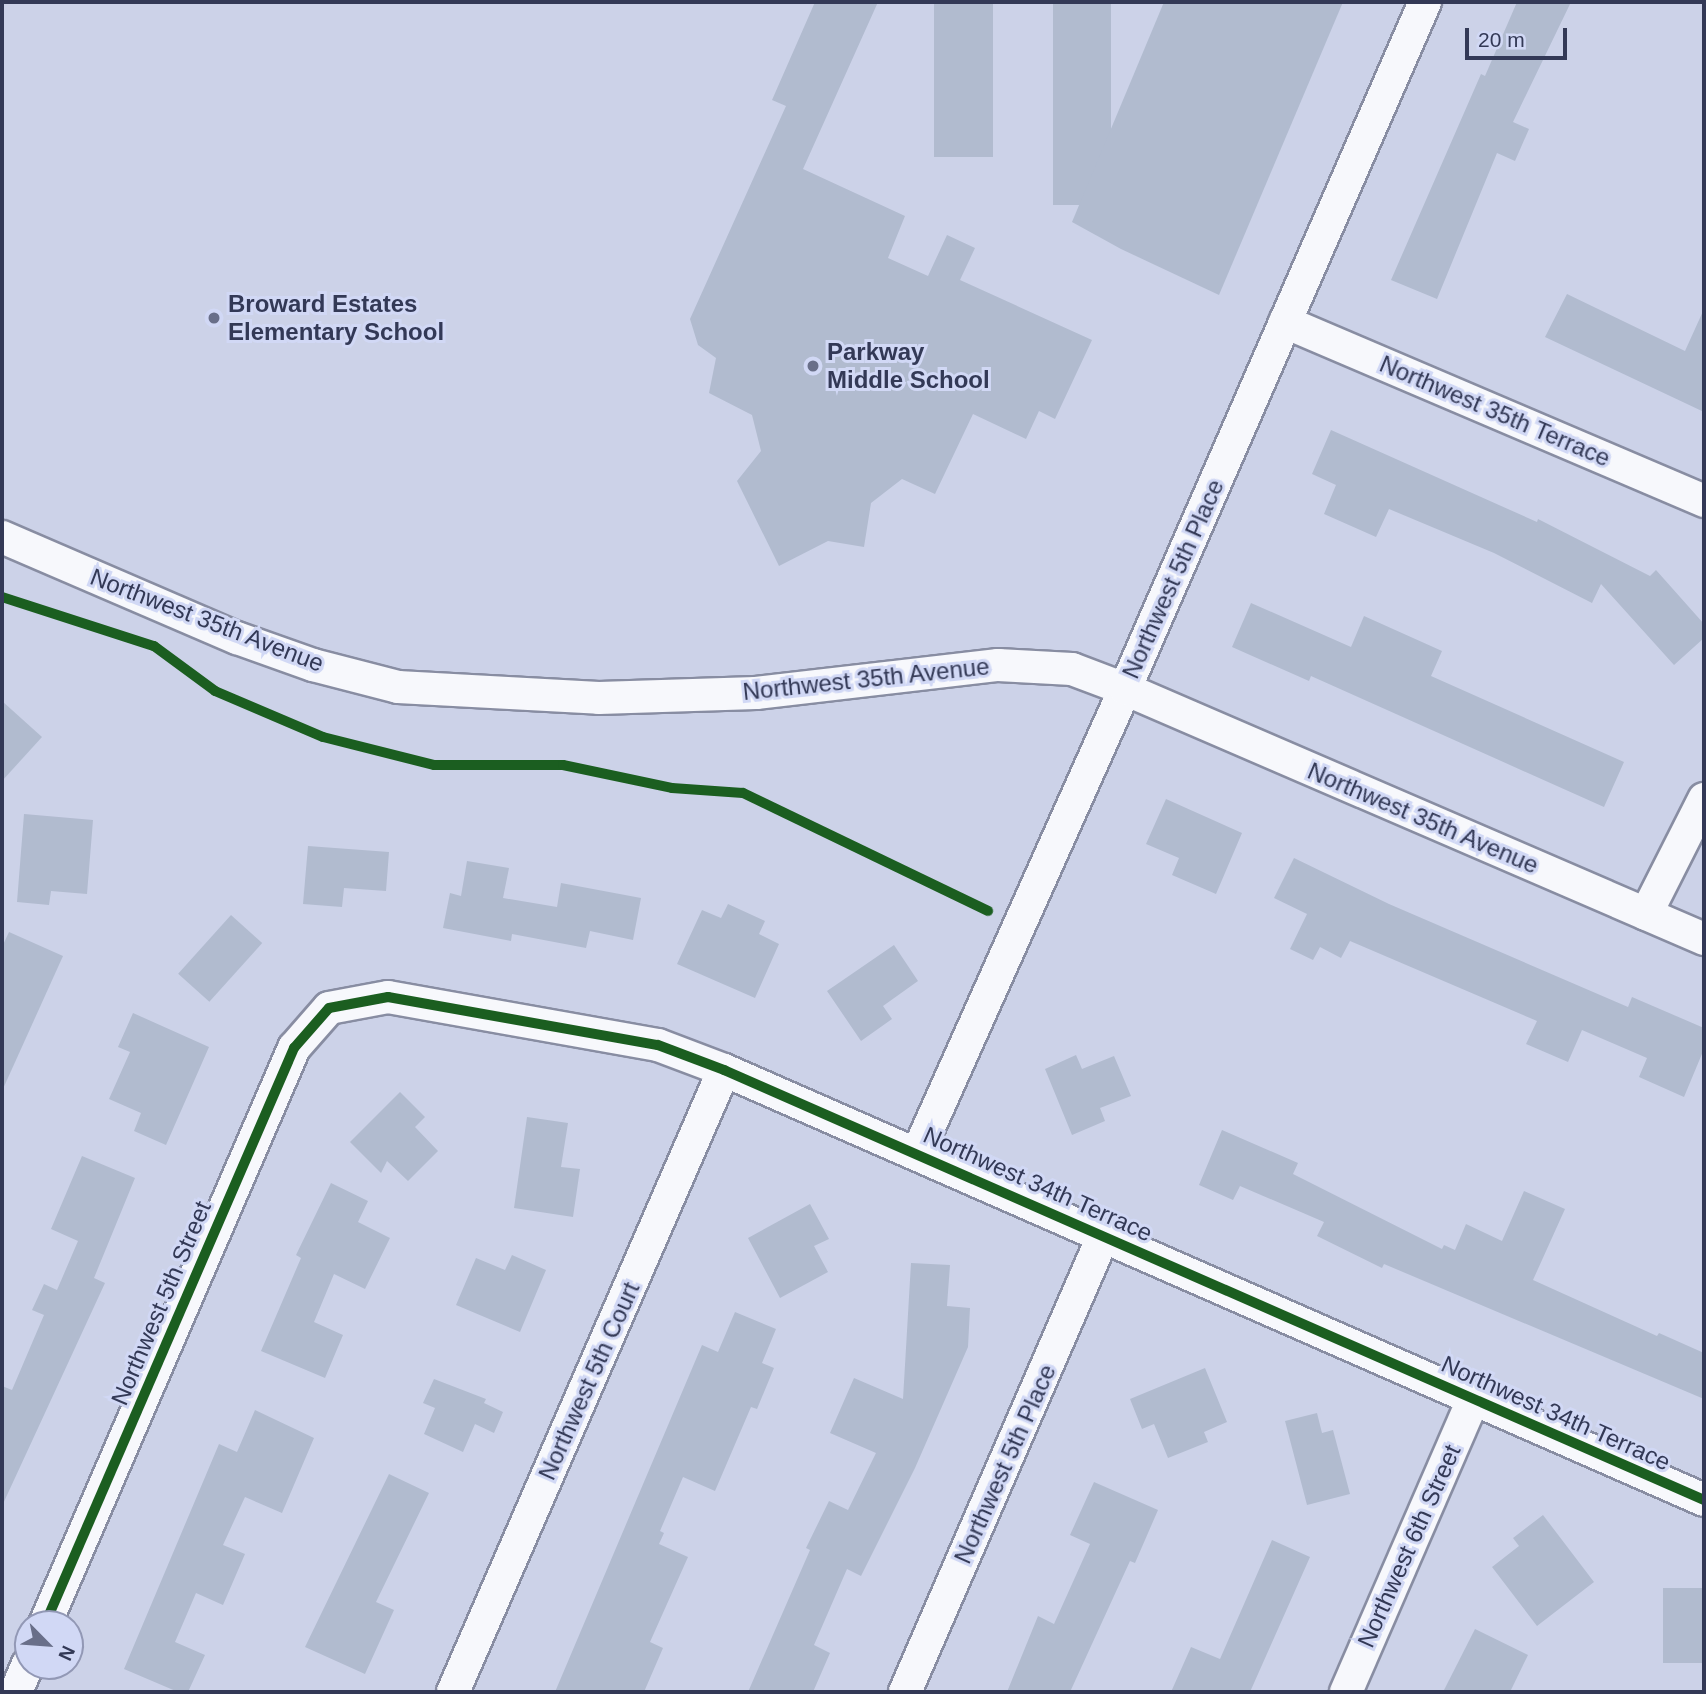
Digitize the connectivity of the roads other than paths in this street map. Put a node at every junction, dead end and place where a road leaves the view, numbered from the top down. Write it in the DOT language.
graph roads {
  1 [pos="1424,2"];
  2 [pos="1285,322"];
  3 [pos="1704,500"];
  4 [pos="2,537"];
  5 [pos="1125,689"];
  6 [pos="1704,799"];
  7 [pos="1646,914"];
  8 [pos="1704,939"];
  9 [pos="329,1008"];
  10 [pos="724,1070"];
  11 [pos="917,1154"];
  12 [pos="1104,1235"];
  13 [pos="1473,1399"];
  14 [pos="1704,1500"];
  15 [pos="51,1610"];
  16 [pos="453,1692"];
  17 [pos="905,1692"];
  18 [pos="1346,1692"];
  1 -- 2 [label="street, Northwest 5th Place"];
  2 -- 3 [label="street, Northwest 35th Terrace"];
  2 -- 5 [label="street, Northwest 5th Place"];
  4 -- 5 [label="street, Northwest 35th Avenue"];
  5 -- 7 [label="street, Northwest 35th Avenue"];
  5 -- 11 [label="street, Northwest 5th Place"];
  6 -- 7 [label="street"];
  7 -- 8 [label="street, Northwest 35th Avenue"];
  9 -- 10 [label="street, Northwest 34th Terrace"];
  9 -- 15 [label="street, Northwest 5th Street"];
  10 -- 11 [label="street, Northwest 34th Terrace"];
  10 -- 16 [label="street, Northwest 5th Court"];
  11 -- 12 [label="street, Northwest 34th Terrace"];
  12 -- 13 [label="street, Northwest 34th Terrace"];
  12 -- 17 [label="street, Northwest 5th Place"];
  13 -- 14 [label="street, Northwest 34th Terrace"];
  13 -- 18 [label="street, Northwest 6th Street"];
}
